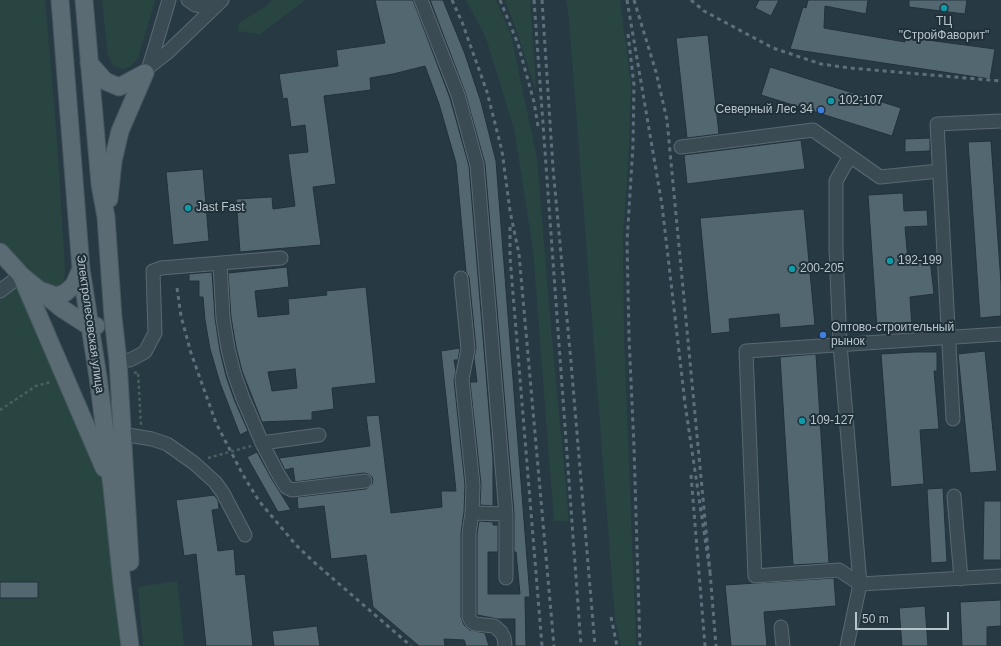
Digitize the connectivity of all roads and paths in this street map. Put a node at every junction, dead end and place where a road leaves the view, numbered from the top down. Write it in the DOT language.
graph roads {
  1 [pos="60,0"];
  2 [pos="84,0"];
  3 [pos="169,0"];
  4 [pos="188,0"];
  5 [pos="421,0"];
  6 [pos="220,2"];
  7 [pos="89,63"];
  8 [pos="147,70"];
  9 [pos="1001,120"];
  10 [pos="681,147"];
  11 [pos="850,156"];
  12 [pos="939,171"];
  13 [pos="106,217"];
  14 [pos="0,252"];
  15 [pos="281,258"];
  16 [pos="220,264"];
  17 [pos="81,269"];
  18 [pos="22,275"];
  19 [pos="461,278"];
  20 [pos="0,291"];
  21 [pos="40,291"];
  22 [pos="89,326"];
  23 [pos="114,326"];
  24 [pos="1001,334"];
  25 [pos="948,337"];
  26 [pos="840,344"];
  27 [pos="118,361"];
  28 [pos="953,419"];
  29 [pos="122,434"];
  30 [pos="319,436"];
  31 [pos="262,442"];
  32 [pos="194,463"];
  33 [pos="365,481"];
  34 [pos="112,487"];
  35 [pos="954,496"];
  36 [pos="472,513"];
  37 [pos="506,514"];
  38 [pos="245,535"];
  39 [pos="1001,576"];
  40 [pos="506,578"];
  41 [pos="961,578"];
  42 [pos="860,584"];
  43 [pos="781,627"];
  44 [pos="132,646"];
  45 [pos="505,646"];
  46 [pos="783,646"];
  47 [pos="847,646"];
  1 -- 17 [label="main road, Электролесовская улица"];
  2 -- 7 [label="main road, Электролесовская улица"];
  3 -- 8 [label="street"];
  4 -- 6 [label="street"];
  5 -- 37 [label="street"];
  6 -- 8 [label="street"];
  7 -- 8 [label="main road"];
  7 -- 13 [label="main road, Электролесовская улица"];
  8 -- 13 [label="main road"];
  9 -- 12 [label="street"];
  10 -- 11 [label="street"];
  11 -- 12 [label="street"];
  11 -- 26 [label="street"];
  12 -- 25 [label="street"];
  13 -- 23 [label="main road, Электролесовская улица"];
  14 -- 18 [label="main road"];
  15 -- 16 [label="street"];
  16 -- 27 [label="street"];
  16 -- 31 [label="street"];
  17 -- 21 [label="main road"];
  17 -- 22 [label="main road, Электролесовская улица"];
  18 -- 20 [label="street"];
  18 -- 21 [label="main road"];
  18 -- 34 [label="main road"];
  19 -- 36 [label="street"];
  21 -- 22 [label="main road"];
  22 -- 23 [label="main road"];
  22 -- 34 [label="main road, Электролесовская улица"];
  23 -- 27 [label="main road, Электролесовская улица"];
  24 -- 25 [label="street"];
  25 -- 26 [label="street"];
  25 -- 28 [label="street"];
  26 -- 42 [label="street"];
  26 -- 42 [label="street"];
  27 -- 29 [label="main road, Электролесовская улица"];
  29 -- 32 [label="street"];
  29 -- 44 [label="main road, Электролесовская улица"];
  30 -- 31 [label="street"];
  31 -- 32 [label="path"];
  31 -- 33 [label="street"];
  32 -- 38 [label="street"];
  34 -- 44 [label="main road, Электролесовская улица"];
  35 -- 41 [label="street"];
  36 -- 37 [label="street"];
  36 -- 45 [label="street"];
  37 -- 40 [label="street"];
  39 -- 41 [label="street"];
  41 -- 42 [label="street"];
  42 -- 47 [label="street"];
  43 -- 46 [label="street"];
}
